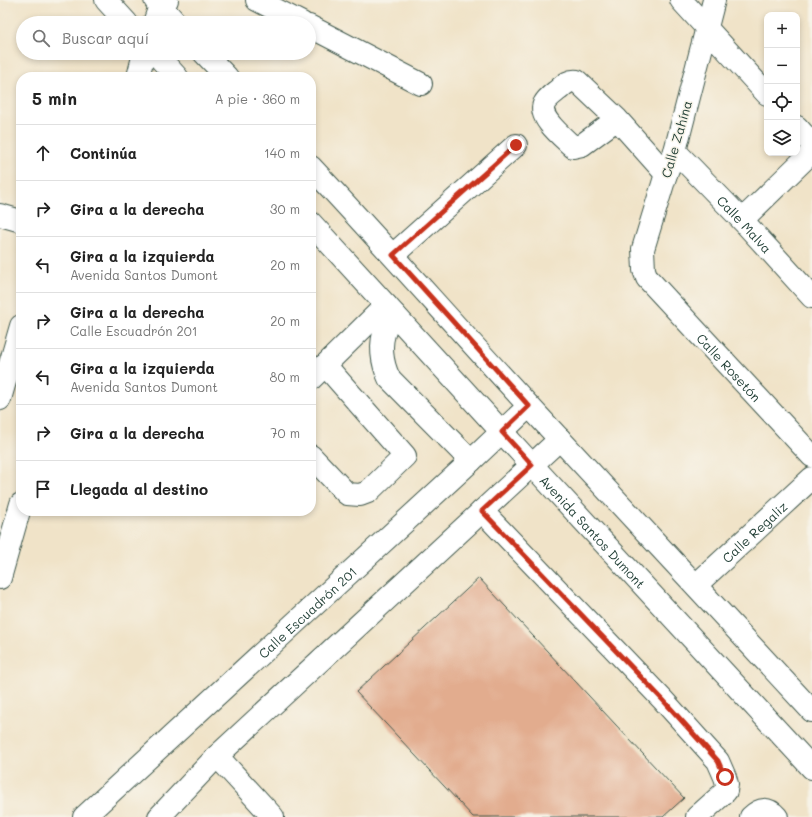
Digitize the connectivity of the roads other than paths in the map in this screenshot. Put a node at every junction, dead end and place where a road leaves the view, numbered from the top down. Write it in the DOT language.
graph roads {
  1 [pos="106,0"];
  2 [pos="257,0"];
  3 [pos="681,0"];
  4 [pos="714,0"];
  5 [pos="159,7"];
  6 [pos="121,16"];
  7 [pos="169,16"];
  8 [pos="288,16"];
  9 [pos="706,28"];
  10 [pos="316,30"];
  11 [pos="142,60"];
  12 [pos="161,60"];
  13 [pos="211,60"];
  14 [pos="139,72"];
  15 [pos="172,72"];
  16 [pos="222,72"];
  17 [pos="421,84"];
  18 [pos="764,91"];
  19 [pos="617,119"];
  20 [pos="800,130"];
  21 [pos="812,144"];
  22 [pos="516,145"];
  23 [pos="675,151"];
  24 [pos="812,152"];
  25 [pos="316,172"];
  26 [pos="666,174"];
  27 [pos="0,215"];
  28 [pos="16,220"];
  29 [pos="742,220"];
  30 [pos="316,228"];
  31 [pos="393,255"];
  32 [pos="647,278"];
  33 [pos="812,298"];
  34 [pos="391,310"];
  35 [pos="16,343"];
  36 [pos="318,372"];
  37 [pos="0,399"];
  38 [pos="529,406"];
  39 [pos="502,432"];
  40 [pos="560,439"];
  41 [pos="812,456"];
  42 [pos="316,461"];
  43 [pos="471,461"];
  44 [pos="532,465"];
  45 [pos="812,478"];
  46 [pos="482,511"];
  47 [pos="18,516"];
  48 [pos="0,578"];
  49 [pos="696,585"];
  50 [pos="812,711"];
  51 [pos="217,756"];
  52 [pos="812,768"];
  53 [pos="84,817"];
  54 [pos="159,817"];
  55 [pos="273,817"];
  56 [pos="697,817"];
  57 [pos="751,817"];
  58 [pos="777,817"];
  1 -- 6 [label="street"];
  2 -- 8 [label="street"];
  3 -- 9 [label="street"];
  4 -- 9 [label="street, Calle Zahína"];
  5 -- 7 [label="street"];
  9 -- 18 [label="street"];
  9 -- 23 [label="street, Calle Zahína"];
  10 -- 17 [label="street"];
  11 -- 14 [label="street"];
  12 -- 15 [label="street"];
  13 -- 16 [label="street"];
  19 -- 26 [label="street"];
  20 -- 21 [label="street"];
  22 -- 31 [label="street"];
  23 -- 26 [label="street, Calle Zahína"];
  23 -- 29 [label="street, Calle Malva"];
  24 -- 29 [label="street"];
  25 -- 31 [label="street"];
  26 -- 32 [label="street, Calle Zahína"];
  27 -- 28 [label="street"];
  29 -- 33 [label="street, Calle Malva"];
  30 -- 34 [label="street, Avenida Santos Dumont"];
  31 -- 38 [label="street"];
  32 -- 41 [label="street, Calle Rosetón"];
  34 -- 36 [label="street"];
  34 -- 39 [label="street, Avenida Santos Dumont"];
  34 -- 43 [label="street"];
  35 -- 37 [label="street"];
  36 -- 42 [label="street"];
  38 -- 39 [label="street, Calle Escuadrón 201"];
  38 -- 40 [label="street"];
  39 -- 43 [label="street, Calle Escuadrón 201"];
  39 -- 44 [label="street, Avenida Santos Dumont"];
  40 -- 44 [label="street"];
  40 -- 49 [label="street"];
  43 -- 53 [label="street, Calle Escuadrón 201"];
  44 -- 46 [label="street"];
  44 -- 52 [label="street, Avenida Santos Dumont"];
  45 -- 49 [label="street, Calle Regaliz"];
  46 -- 51 [label="street"];
  46 -- 56 [label="street"];
  47 -- 48 [label="street"];
  49 -- 50 [label="street"];
  51 -- 54 [label="street"];
  51 -- 55 [label="street"];
  57 -- 58 [label="street"];
}
